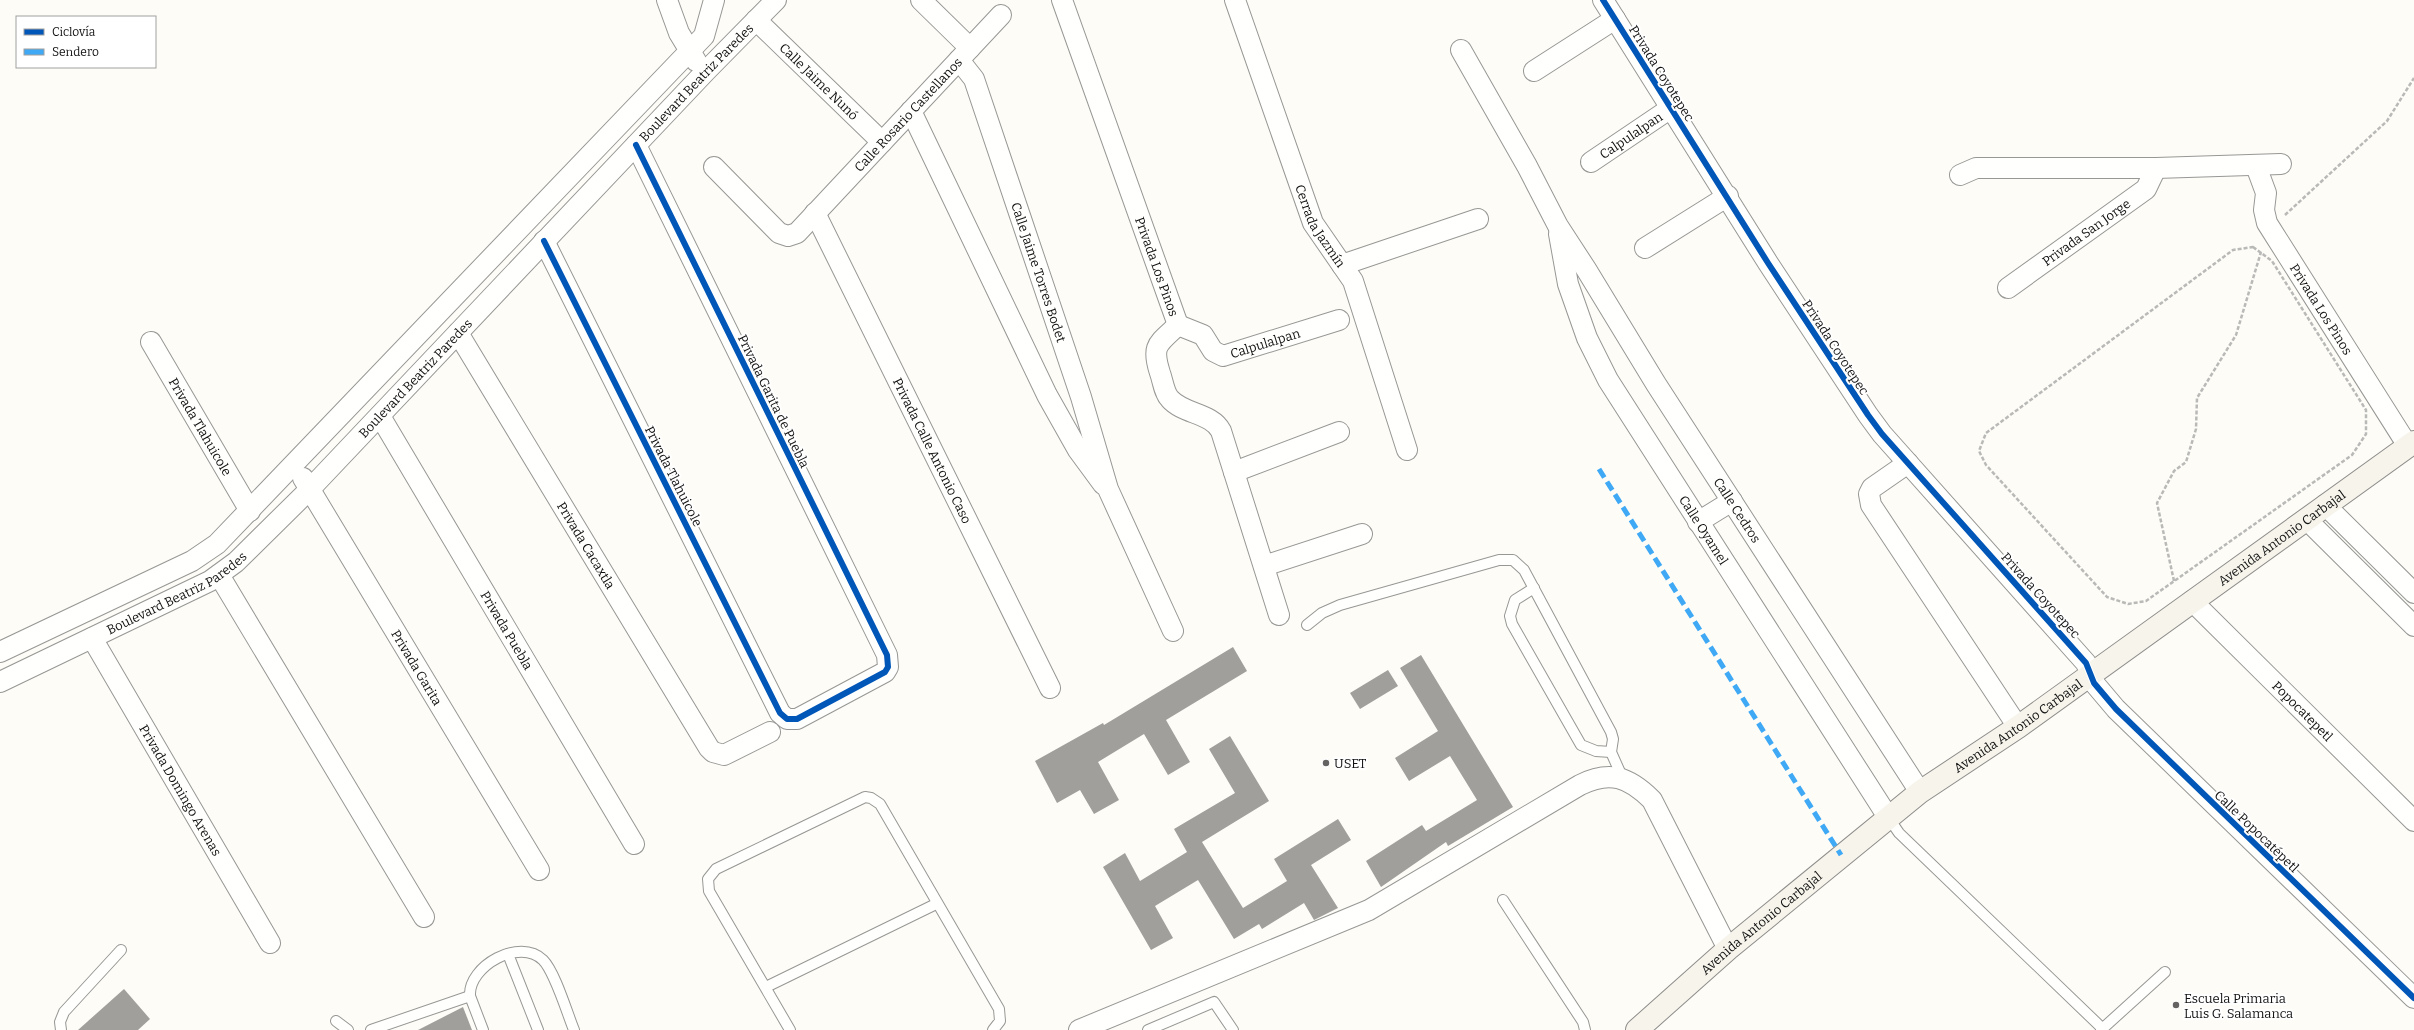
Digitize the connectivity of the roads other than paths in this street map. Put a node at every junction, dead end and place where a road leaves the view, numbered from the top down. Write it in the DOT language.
graph roads {
  1 [pos="667,0"];
  2 [pos="714,0"];
  3 [pos="776,0"];
  4 [pos="921,0"];
  5 [pos="1062,0"];
  6 [pos="1235,0"];
  7 [pos="1603,0"];
  8 [pos="1001,15"];
  9 [pos="1615,19"];
  10 [pos="756,20"];
  11 [pos="1461,50"];
  12 [pos="689,51"];
  13 [pos="965,54"];
  14 [pos="706,71"];
  15 [pos="1534,71"];
  16 [pos="1671,108"];
  17 [pos="911,111"];
  18 [pos="882,142"];
  19 [pos="636,145"];
  20 [pos="1591,162"];
  21 [pos="2281,164"];
  22 [pos="2256,166"];
  23 [pos="714,167"];
  24 [pos="2156,168"];
  25 [pos="1960,175"];
  26 [pos="1728,196"];
  27 [pos="815,213"];
  28 [pos="1478,219"];
  29 [pos="1558,226"];
  30 [pos="544,241"];
  31 [pos="1645,248"];
  32 [pos="1342,265"];
  33 [pos="2008,288"];
  34 [pos="1339,320"];
  35 [pos="1178,325"];
  36 [pos="458,333"];
  37 [pos="150,342"];
  38 [pos="380,416"];
  39 [pos="1339,432"];
  40 [pos="2411,444"];
  41 [pos="1408,450"];
  42 [pos="1908,463"];
  43 [pos="294,465"];
  44 [pos="1234,472"];
  45 [pos="310,489"];
  46 [pos="1108,489"];
  47 [pos="1732,501"];
  48 [pos="2325,505"];
  49 [pos="250,511"];
  50 [pos="2306,519"];
  51 [pos="1698,522"];
  52 [pos="1362,534"];
  53 [pos="1264,566"];
  54 [pos="219,576"];
  55 [pos="1534,588"];
  56 [pos="2414,593"];
  57 [pos="2192,601"];
  58 [pos="1279,615"];
  59 [pos="1307,625"];
  60 [pos="2414,626"];
  61 [pos="1173,631"];
  62 [pos="92,638"];
  63 [pos="0,652"];
  64 [pos="2090,675"];
  65 [pos="0,682"];
  66 [pos="1050,688"];
  67 [pos="788,719"];
  68 [pos="2018,727"];
  69 [pos="770,732"];
  70 [pos="1611,752"];
  71 [pos="1623,779"];
  72 [pos="1920,792"];
  73 [pos="1888,817"];
  74 [pos="2414,821"];
  75 [pos="634,844"];
  76 [pos="539,870"];
  77 [pos="1503,900"];
  78 [pos="936,904"];
  79 [pos="424,917"];
  80 [pos="270,942"];
  81 [pos="1728,949"];
  82 [pos="121,950"];
  83 [pos="508,954"];
  84 [pos="2165,972"];
  85 [pos="766,987"];
  86 [pos="470,996"];
  87 [pos="2414,998"];
  88 [pos="336,1021"];
  89 [pos="2102,1029"];
  90 [pos="61,1030"];
  91 [pos="348,1030"];
  92 [pos="371,1030"];
  93 [pos="483,1030"];
  94 [pos="538,1030"];
  95 [pos="574,1030"];
  96 [pos="790,1030"];
  97 [pos="993,1030"];
  98 [pos="1079,1030"];
  99 [pos="1148,1030"];
  100 [pos="1233,1030"];
  101 [pos="1584,1030"];
  102 [pos="1637,1030"];
  1 -- 12 [label="street"];
  2 -- 12 [label="street, Boulevard Beatriz Paredes"];
  3 -- 10 [label="street, Boulevard Beatriz Paredes"];
  4 -- 13 [label="street, Calle Jaime Torres Bodet"];
  5 -- 35 [label="street, Privada Los Pinos"];
  6 -- 32 [label="street, Cerrada Jazmín"];
  7 -- 9 [label="street, Privada Coyotepec"];
  8 -- 13 [label="street, Calle Rosario Castellanos"];
  9 -- 15 [label="street"];
  9 -- 16 [label="street, Privada Coyotepec"];
  10 -- 14 [label="street, Boulevard Beatriz Paredes"];
  10 -- 18 [label="street, Calle Jaime Nunó"];
  11 -- 29 [label="street"];
  12 -- 14 [label="street"];
  12 -- 43 [label="street, Boulevard Beatriz Paredes"];
  13 -- 17 [label="street, Calle Rosario Castellanos"];
  13 -- 46 [label="street, Calle Jaime Torres Bodet"];
  14 -- 19 [label="street, Boulevard Beatriz Paredes"];
  16 -- 20 [label="street, Calpulalpan"];
  16 -- 26 [label="street, Privada Coyotepec"];
  17 -- 18 [label="street, Calle Rosario Castellanos"];
  17 -- 46 [label="street, Calle Jaime Torres Bodet"];
  18 -- 27 [label="street, Calle Rosario Castellanos"];
  19 -- 30 [label="street, Boulevard Beatriz Paredes"];
  19 -- 67 [label="street, Privada Garita de Puebla"];
  21 -- 22 [label="street"];
  22 -- 24 [label="street"];
  22 -- 40 [label="street, Privada Los Pinos"];
  23 -- 27 [label="street, Calle Rosario Castellanos"];
  24 -- 25 [label="street"];
  24 -- 33 [label="street, Privada San Jorge"];
  26 -- 31 [label="street"];
  26 -- 42 [label="street, Privada Coyotepec"];
  27 -- 66 [label="street, Privada Calle Antonio Caso"];
  28 -- 32 [label="street"];
  29 -- 47 [label="street, Calle Cedros"];
  29 -- 51 [label="street, Calle Oyamel"];
  30 -- 36 [label="street, Boulevard Beatriz Paredes"];
  30 -- 67 [label="street, Privada Tlahuicole"];
  32 -- 41 [label="street, Cerrada Jazmín"];
  34 -- 35 [label="street, Calpulalpan"];
  35 -- 44 [label="street, Privada Los Pinos"];
  36 -- 38 [label="street, Boulevard Beatriz Paredes"];
  36 -- 69 [label="street, Privada Cacaxtla"];
  37 -- 49 [label="street, Privada Tlahuicole"];
  38 -- 45 [label="street, Boulevard Beatriz Paredes"];
  38 -- 75 [label="street, Privada Puebla"];
  39 -- 44 [label="street"];
  40 -- 48 [label="street, Avenida Antonio Carbajal"];
  42 -- 64 [label="street, Privada Coyotepec"];
  42 -- 68 [label="street"];
  43 -- 45 [label="street, Privada Garita"];
  43 -- 49 [label="street, Boulevard Beatriz Paredes"];
  44 -- 53 [label="street, Privada Los Pinos"];
  45 -- 54 [label="street, Boulevard Beatriz Paredes"];
  45 -- 76 [label="street, Privada Garita"];
  46 -- 61 [label="street, Calle Jaime Torres Bodet"];
  47 -- 51 [label="street"];
  47 -- 72 [label="street, Calle Cedros"];
  48 -- 50 [label="street, Avenida Antonio Carbajal"];
  48 -- 56 [label="street"];
  49 -- 63 [label="street, Boulevard Beatriz Paredes"];
  50 -- 57 [label="street, Avenida Antonio Carbajal"];
  50 -- 60 [label="street"];
  51 -- 73 [label="street, Calle Oyamel"];
  52 -- 53 [label="street"];
  53 -- 58 [label="street, Privada Los Pinos"];
  54 -- 62 [label="street, Boulevard Beatriz Paredes"];
  54 -- 79 [label="street"];
  55 -- 59 [label="lane"];
  55 -- 70 [label="lane"];
  55 -- 70 [label="lane"];
  57 -- 64 [label="street, Avenida Antonio Carbajal"];
  57 -- 74 [label="street, Popocatepetl"];
  62 -- 65 [label="street, Boulevard Beatriz Paredes"];
  62 -- 80 [label="street, Privada Domingo Arenas"];
  64 -- 68 [label="street, Avenida Antonio Carbajal"];
  64 -- 87 [label="street, Calle Popocatépetl"];
  68 -- 72 [label="street, Avenida Antonio Carbajal"];
  70 -- 71 [label="lane"];
  71 -- 81 [label="street"];
  71 -- 98 [label="street"];
  72 -- 73 [label="street, Avenida Antonio Carbajal"];
  73 -- 81 [label="street, Avenida Antonio Carbajal"];
  73 -- 89 [label="lane"];
  77 -- 101 [label="lane"];
  78 -- 85 [label="lane"];
  78 -- 85 [label="lane"];
  78 -- 97 [label="lane"];
  81 -- 102 [label="street, Avenida Antonio Carbajal"];
  82 -- 90 [label="lane"];
  83 -- 86 [label="lane"];
  83 -- 94 [label="lane"];
  83 -- 95 [label="lane"];
  84 -- 89 [label="lane"];
  85 -- 96 [label="lane"];
  86 -- 92 [label="lane"];
  86 -- 93 [label="lane"];
  88 -- 91 [label="lane"];
  99 -- 100 [label="lane"];
}
